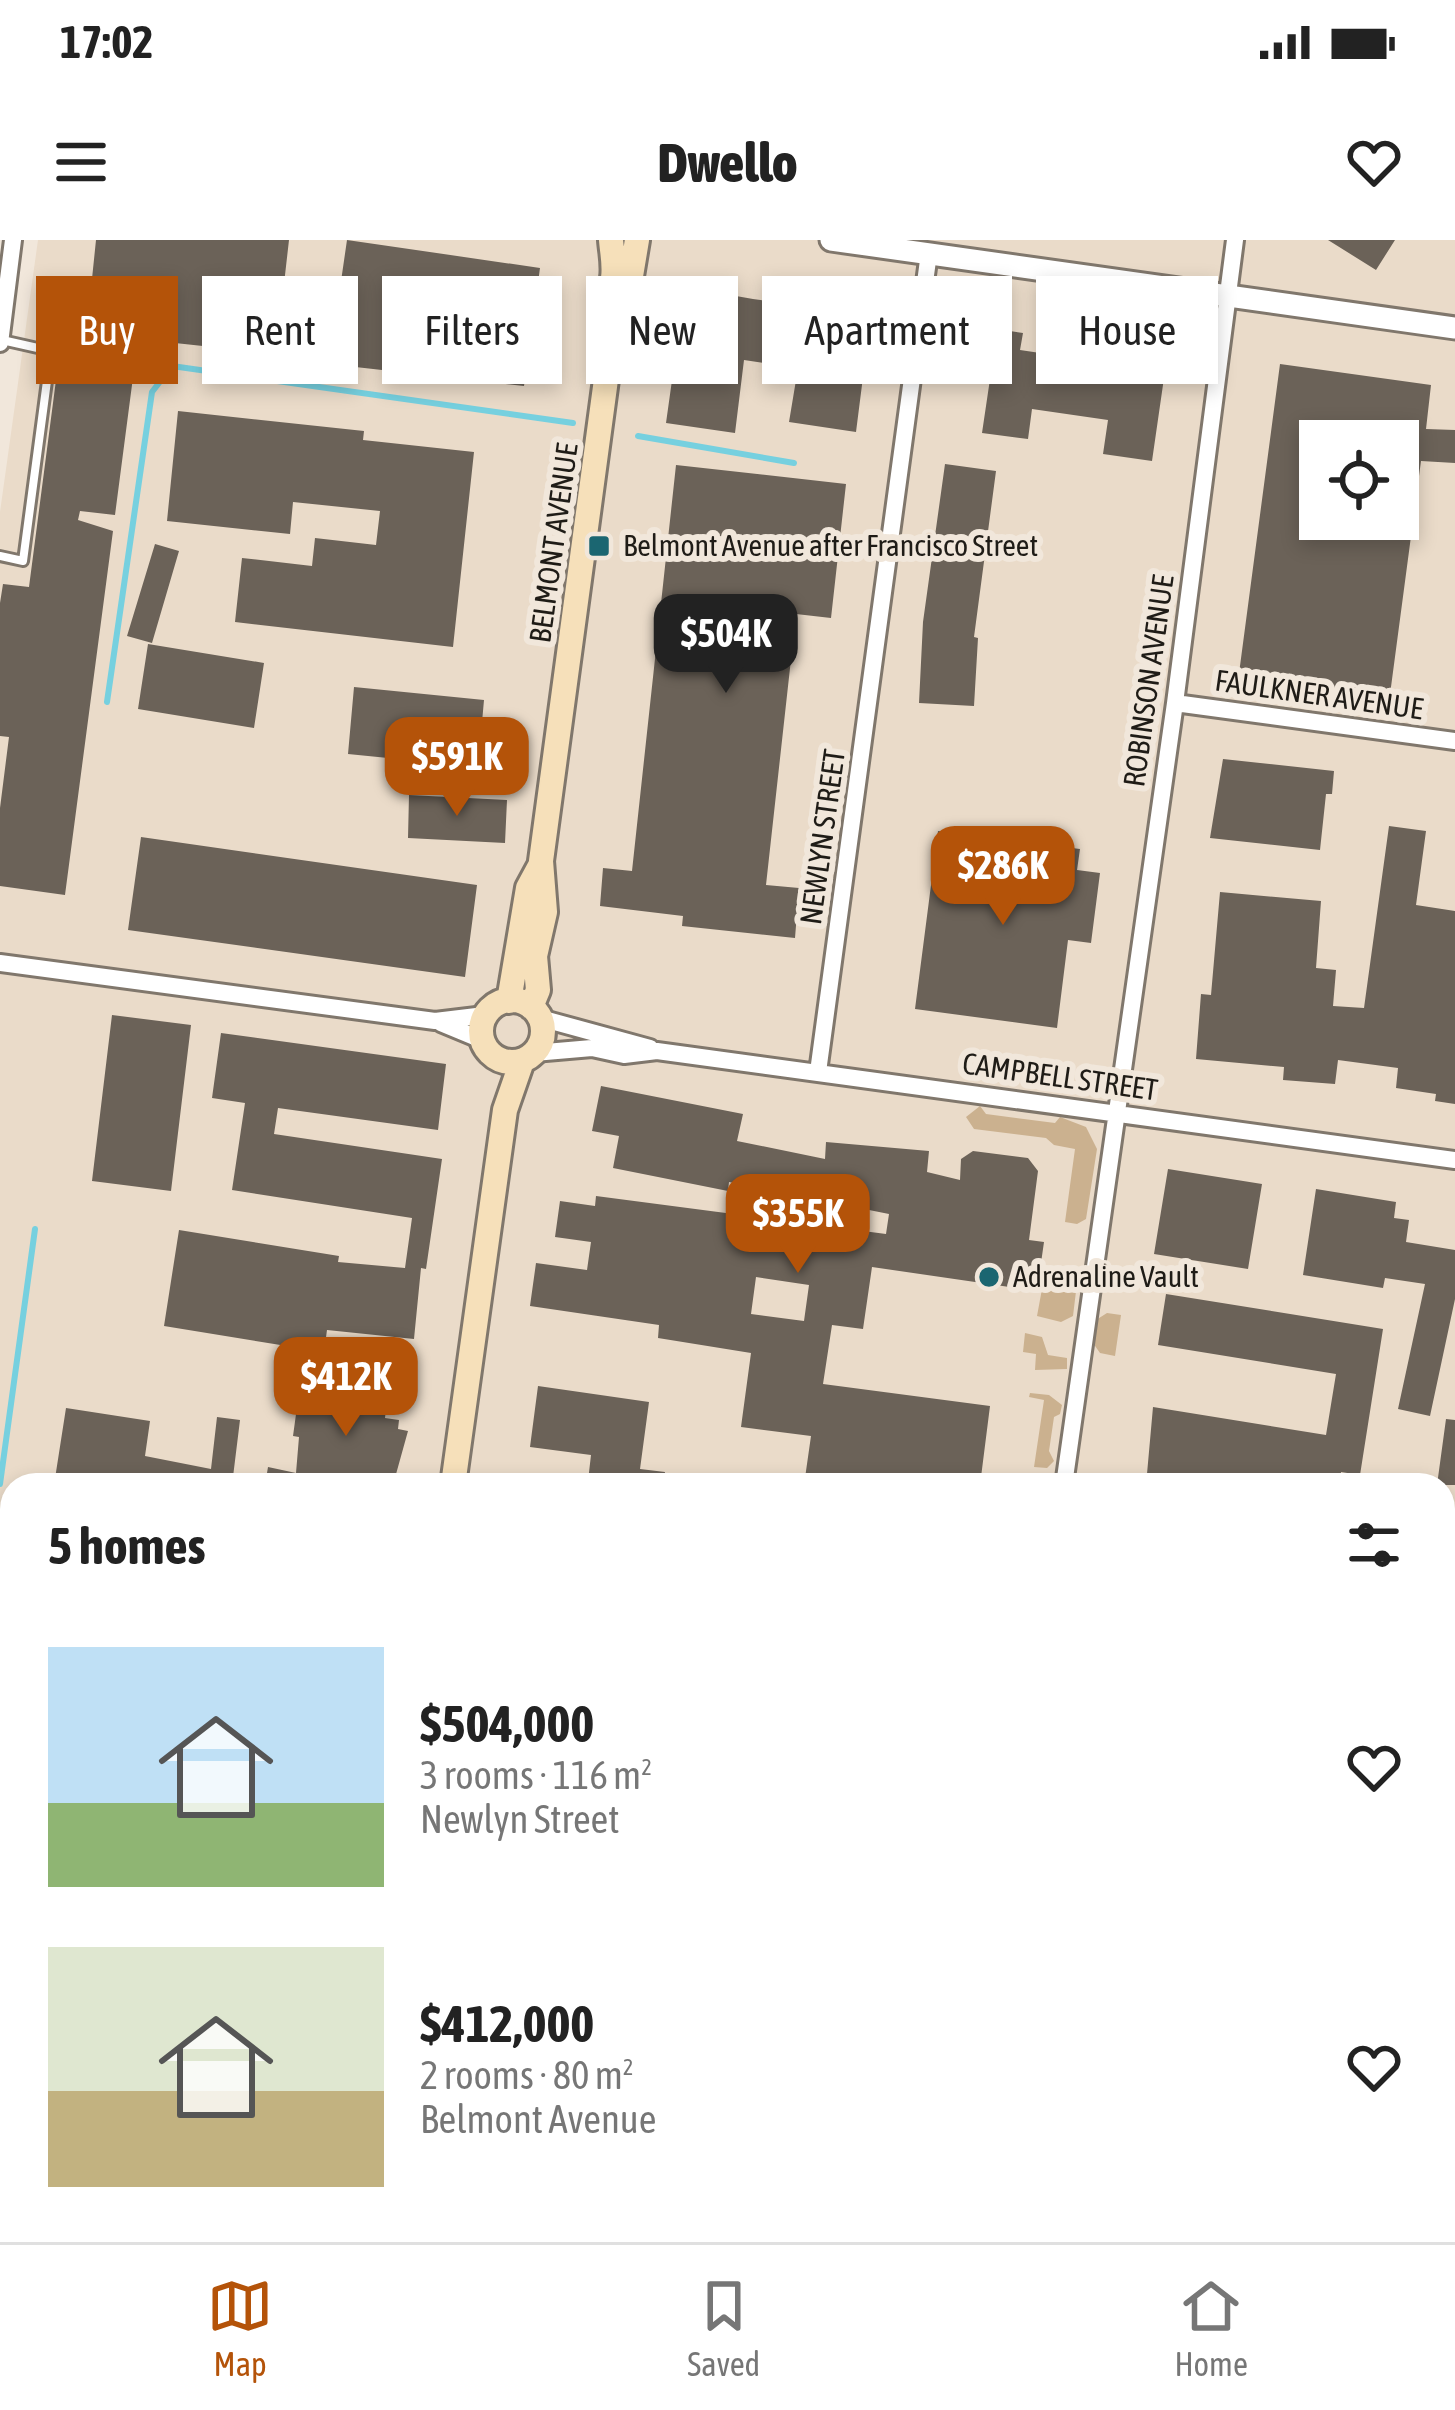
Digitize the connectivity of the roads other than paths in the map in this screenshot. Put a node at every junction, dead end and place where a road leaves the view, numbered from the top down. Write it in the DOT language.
graph roads {
  1 [pos="14,240"];
  2 [pos="611,240"];
  3 [pos="637,240"];
  4 [pos="831,240"];
  5 [pos="1235,240"];
  6 [pos="929,254"];
  7 [pos="613,276"];
  8 [pos="631,276"];
  9 [pos="1227,294"];
  10 [pos="1455,328"];
  11 [pos="0,341"];
  12 [pos="605,384"];
  13 [pos="0,556"];
  14 [pos="1175,703"];
  15 [pos="1455,741"];
  16 [pos="0,963"];
  17 [pos="526,1008"];
  18 [pos="488,1037"];
  19 [pos="656,1051"];
  20 [pos="528,1057"];
  21 [pos="818,1072"];
  22 [pos="505,1110"];
  23 [pos="1114,1112"];
  24 [pos="1455,1160"];
  25 [pos="455,1473"];
  26 [pos="1066,1473"];
  1 -- 11 [label="street"];
  2 -- 7 [label="main road, BELMONT AVENUE"];
  3 -- 8 [label="main road, BELMONT AVENUE"];
  4 -- 6 [label="street"];
  5 -- 9 [label="street, ROBINSON AVENUE"];
  6 -- 9 [label="street"];
  6 -- 21 [label="street, NEWLYN STREET"];
  9 -- 10 [label="street"];
  9 -- 14 [label="street, ROBINSON AVENUE"];
  11 -- 13 [label="lane"];
  12 -- 17 [label="main road, BELMONT AVENUE"];
  14 -- 15 [label="street, FAULKNER AVENUE"];
  14 -- 23 [label="street, ROBINSON AVENUE"];
  16 -- 18 [label="street"];
  17 -- 18 [label="main road"];
  17 -- 19 [label="street, CAMPBELL STREET"];
  17 -- 20 [label="main road, BELMONT AVENUE"];
  18 -- 20 [label="main road"];
  18 -- 22 [label="main road"];
  19 -- 20 [label="street, CAMPBELL STREET"];
  19 -- 21 [label="street, CAMPBELL STREET"];
  20 -- 22 [label="main road"];
  21 -- 23 [label="street, CAMPBELL STREET"];
  22 -- 25 [label="main road"];
  23 -- 24 [label="street, CAMPBELL STREET"];
  23 -- 26 [label="street, ROBINSON AVENUE"];
}
